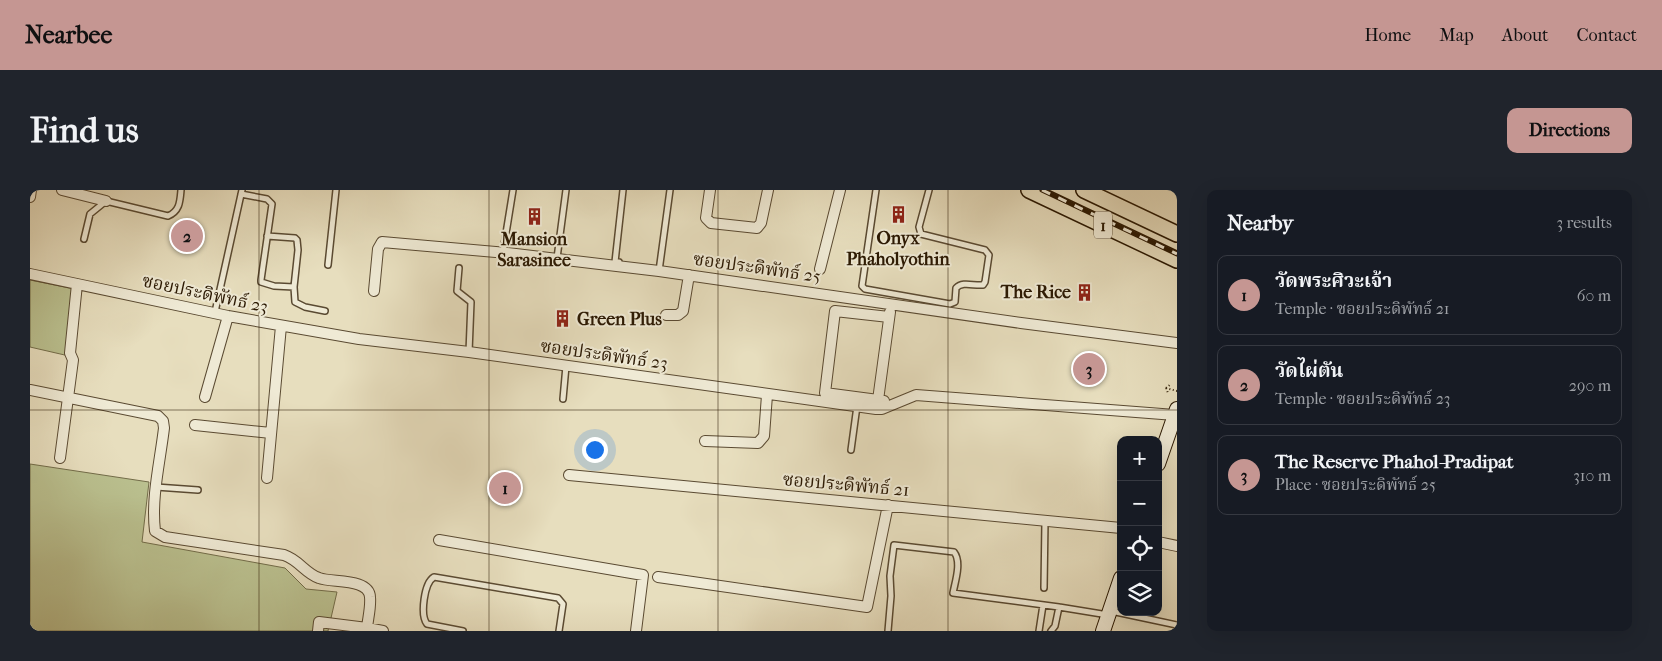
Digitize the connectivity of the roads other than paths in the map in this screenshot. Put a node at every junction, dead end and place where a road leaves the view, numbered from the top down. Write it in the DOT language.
graph roads {
  1 [pos="31,190"];
  2 [pos="62,190"];
  3 [pos="181,190"];
  4 [pos="336,190"];
  5 [pos="513,190"];
  6 [pos="566,190"];
  7 [pos="623,190"];
  8 [pos="670,190"];
  9 [pos="710,190"];
  10 [pos="768,190"];
  11 [pos="840,190"];
  12 [pos="876,190"];
  13 [pos="929,190"];
  14 [pos="1029,190"];
  15 [pos="241,192"];
  16 [pos="1091,192"];
  17 [pos="30,197"];
  18 [pos="106,201"];
  19 [pos="1177,234"];
  20 [pos="267,236"];
  21 [pos="84,239"];
  22 [pos="503,252"];
  23 [pos="557,258"];
  24 [pos="1177,260"];
  25 [pos="328,265"];
  26 [pos="459,268"];
  27 [pos="659,269"];
  28 [pos="820,269"];
  29 [pos="30,274"];
  30 [pos="689,275"];
  31 [pos="77,284"];
  32 [pos="294,287"];
  33 [pos="374,291"];
  34 [pos="891,304"];
  35 [pos="325,311"];
  36 [pos="215,312"];
  37 [pos="666,314"];
  38 [pos="228,316"];
  39 [pos="889,317"];
  40 [pos="281,326"];
  41 [pos="1177,343"];
  42 [pos="469,352"];
  43 [pos="566,366"];
  44 [pos="30,390"];
  45 [pos="767,395"];
  46 [pos="205,397"];
  47 [pos="69,398"];
  48 [pos="563,399"];
  49 [pos="878,400"];
  50 [pos="898,402"];
  51 [pos="857,406"];
  52 [pos="1176,412"];
  53 [pos="195,426"];
  54 [pos="270,433"];
  55 [pos="706,441"];
  56 [pos="851,450"];
  57 [pos="1162,452"];
  58 [pos="60,458"];
  59 [pos="569,475"];
  60 [pos="267,478"];
  61 [pos="156,487"];
  62 [pos="198,490"];
  63 [pos="888,505"];
  64 [pos="1045,521"];
  65 [pos="1117,528"];
  66 [pos="439,540"];
  67 [pos="1162,543"];
  68 [pos="1177,546"];
  69 [pos="658,577"];
  70 [pos="1044,588"];
  71 [pos="1117,590"];
  72 [pos="1043,605"];
  73 [pos="1059,607"];
  74 [pos="1109,613"];
  75 [pos="1177,625"];
  76 [pos="367,628"];
  77 [pos="318,631"];
  78 [pos="383,631"];
  79 [pos="463,631"];
  80 [pos="559,631"];
  81 [pos="636,631"];
  82 [pos="888,631"];
  83 [pos="1039,631"];
  84 [pos="1052,631"];
  85 [pos="1103,631"];
  1 -- 17 [label="street"];
  2 -- 18 [label="street"];
  3 -- 18 [label="lane"];
  4 -- 25 [label="lane"];
  5 -- 22 [label="lane"];
  6 -- 23 [label="lane"];
  7 -- 27 [label="lane"];
  8 -- 27 [label="lane"];
  9 -- 10 [label="street"];
  11 -- 28 [label="street"];
  12 -- 13 [label="lane"];
  14 -- 24 [label="main road, 1"];
  15 -- 20 [label="lane"];
  15 -- 36 [label="lane"];
  16 -- 19 [label="main road, 1"];
  18 -- 21 [label="lane"];
  20 -- 32 [label="lane"];
  20 -- 32 [label="lane"];
  22 -- 23 [label="street, ซอยประดิพัทธ์ 25"];
  22 -- 33 [label="street, ซอยประดิพัทธ์ 25"];
  23 -- 27 [label="street, ซอยประดิพัทธ์ 25"];
  26 -- 42 [label="lane"];
  27 -- 30 [label="street, ซอยประดิพัทธ์ 25"];
  29 -- 31 [label="street, ซอยประดิพัทธ์ 23"];
  30 -- 34 [label="street, ซอยประดิพัทธ์ 25"];
  30 -- 37 [label="street"];
  31 -- 36 [label="street, ซอยประดิพัทธ์ 23"];
  31 -- 47 [label="street"];
  32 -- 35 [label="lane"];
  34 -- 39 [label="street"];
  34 -- 41 [label="street, ซอยประดิพัทธ์ 25"];
  36 -- 38 [label="street, ซอยประดิพัทธ์ 23"];
  38 -- 40 [label="street, ซอยประดิพัทธ์ 23"];
  38 -- 46 [label="street"];
  39 -- 49 [label="street"];
  39 -- 49 [label="street"];
  40 -- 42 [label="street, ซอยประดิพัทธ์ 23"];
  40 -- 54 [label="street"];
  42 -- 43 [label="street, ซอยประดิพัทธ์ 23"];
  43 -- 45 [label="street, ซอยประดิพัทธ์ 23"];
  43 -- 48 [label="lane"];
  44 -- 47 [label="street"];
  45 -- 51 [label="street, ซอยประดิพัทธ์ 23"];
  45 -- 55 [label="street"];
  47 -- 58 [label="street"];
  47 -- 61 [label="street"];
  49 -- 50 [label="street"];
  50 -- 51 [label="street, ซอยประดิพัทธ์ 23"];
  50 -- 52 [label="street, ซอยประดิพัทธ์ 23"];
  51 -- 56 [label="lane"];
  52 -- 57 [label="main road"];
  53 -- 54 [label="street"];
  54 -- 60 [label="street"];
  59 -- 63 [label="street, ซอยประดิพัทธ์ 21"];
  61 -- 62 [label="lane"];
  61 -- 76 [label="street"];
  63 -- 64 [label="street, ซอยประดิพัทธ์ 21"];
  63 -- 69 [label="street"];
  64 -- 65 [label="street, ซอยประดิพัทธ์ 21"];
  64 -- 70 [label="lane"];
  66 -- 81 [label="street"];
  67 -- 68 [label="street"];
  71 -- 74 [label="main road"];
  72 -- 73 [label="lane"];
  72 -- 82 [label="lane"];
  72 -- 83 [label="lane"];
  73 -- 74 [label="lane"];
  73 -- 84 [label="lane"];
  74 -- 75 [label="lane"];
  74 -- 85 [label="main road"];
  76 -- 77 [label="street"];
  76 -- 78 [label="street"];
  79 -- 80 [label="lane"];
}
